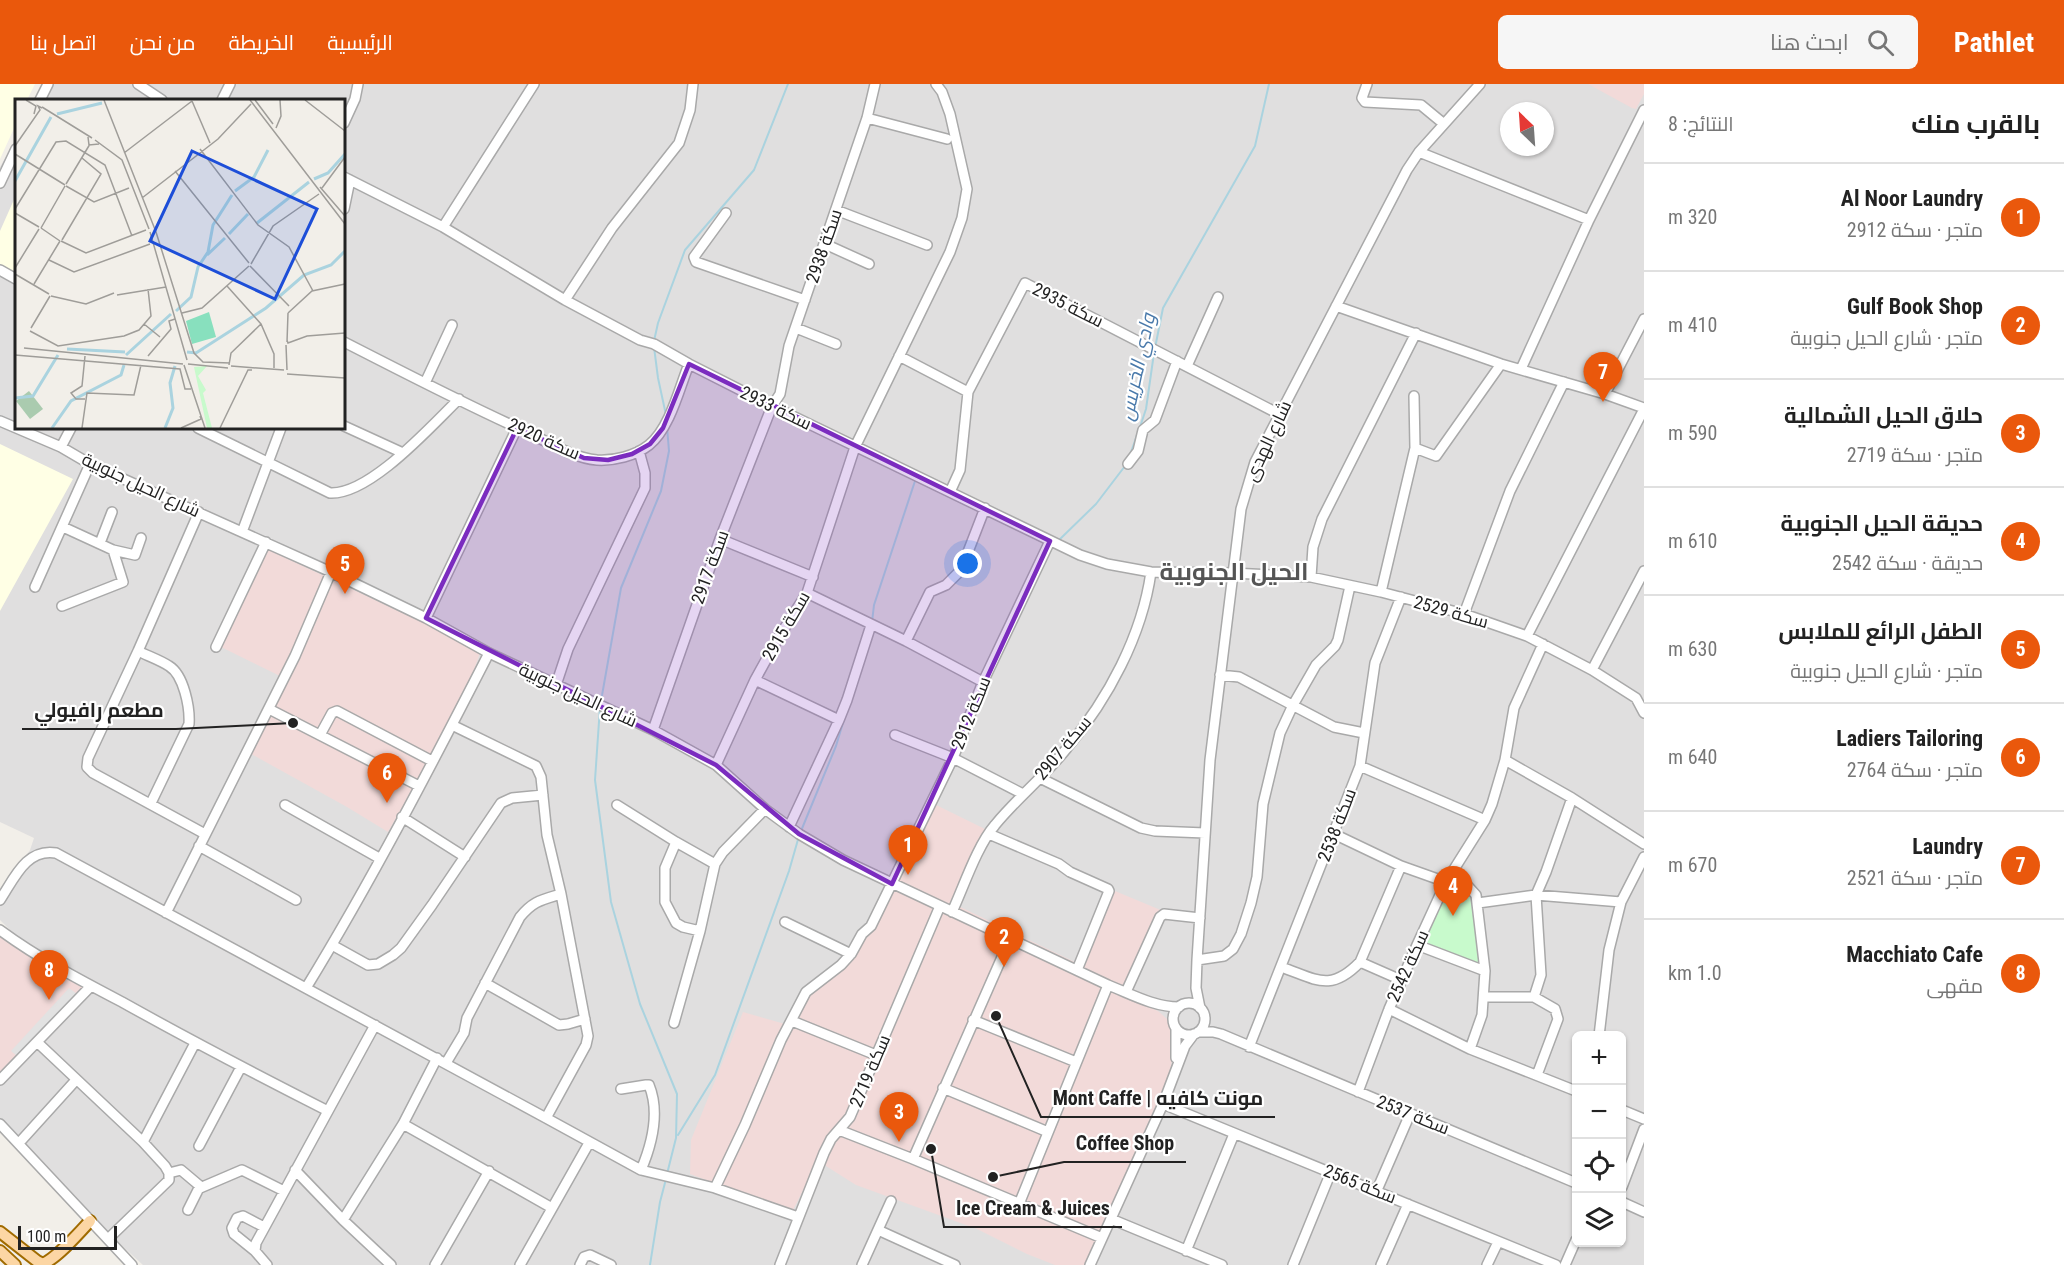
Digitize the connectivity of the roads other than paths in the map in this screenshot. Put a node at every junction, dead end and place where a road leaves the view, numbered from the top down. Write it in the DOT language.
graph roads {
  1 [pos="48,84"];
  2 [pos="138,84"];
  3 [pos="230,84"];
  4 [pos="358,84"];
  5 [pos="534,84"];
  6 [pos="693,84"];
  7 [pos="875,84"];
  8 [pos="936,84"];
  9 [pos="1366,84"];
  10 [pos="1480,84"];
  11 [pos="40,99"];
  12 [pos="160,99"];
  13 [pos="222,99"];
  14 [pos="1644,110"];
  15 [pos="867,118"];
  16 [pos="345,121"];
  17 [pos="1444,124"];
  18 [pos="1641,124"];
  19 [pos="947,139"];
  20 [pos="15,151"];
  21 [pos="1419,152"];
  22 [pos="347,179"];
  23 [pos="0,183"];
  24 [pos="345,198"];
  25 [pos="836,210"];
  26 [pos="726,213"];
  27 [pos="1590,220"];
  28 [pos="443,227"];
  29 [pos="825,244"];
  30 [pos="927,245"];
  31 [pos="868,264"];
  32 [pos="0,270"];
  33 [pos="15,278"];
  34 [pos="1218,297"];
  35 [pos="565,300"];
  36 [pos="805,300"];
  37 [pos="1336,306"];
  38 [pos="1644,319"];
  39 [pos="452,325"];
  40 [pos="796,328"];
  41 [pos="1416,333"];
  42 [pos="345,342"];
  43 [pos="836,344"];
  44 [pos="899,356"];
  45 [pos="1177,361"];
  46 [pos="689,364"];
  47 [pos="1501,364"];
  48 [pos="1187,366"];
  49 [pos="1521,369"];
  50 [pos="425,382"];
  51 [pos="1564,382"];
  52 [pos="968,392"];
  53 [pos="1605,394"];
  54 [pos="1414,396"];
  55 [pos="459,399"];
  56 [pos="772,406"];
  57 [pos="1644,408"];
  58 [pos="1279,414"];
  59 [pos="0,421"];
  60 [pos="345,426"];
  61 [pos="15,427"];
  62 [pos="517,428"];
  63 [pos="19,429"];
  64 [pos="70,429"];
  65 [pos="200,429"];
  66 [pos="282,429"];
  67 [pos="61,447"];
  68 [pos="855,447"];
  69 [pos="1415,448"];
  70 [pos="639,451"];
  71 [pos="403,453"];
  72 [pos="268,462"];
  73 [pos="90,464"];
  74 [pos="1128,464"];
  75 [pos="950,492"];
  76 [pos="985,508"];
  77 [pos="112,512"];
  78 [pos="199,512"];
  79 [pos="63,527"];
  80 [pos="242,532"];
  81 [pos="141,538"];
  82 [pos="720,539"];
  83 [pos="1050,541"];
  84 [pos="266,542"];
  85 [pos="100,543"];
  86 [pos="112,550"];
  87 [pos="1644,571"];
  88 [pos="332,572"];
  89 [pos="1151,572"];
  90 [pos="1232,573"];
  91 [pos="813,577"];
  92 [pos="1311,577"];
  93 [pos="35,586"];
  94 [pos="1350,586"];
  95 [pos="1381,592"];
  96 [pos="807,593"];
  97 [pos="1401,597"];
  98 [pos="62,606"];
  99 [pos="1464,614"];
  100 [pos="426,618"];
  101 [pos="872,625"];
  102 [pos="1527,636"];
  103 [pos="906,642"];
  104 [pos="1543,644"];
  105 [pos="216,647"];
  106 [pos="138,651"];
  107 [pos="489,653"];
  108 [pos="1592,670"];
  109 [pos="1220,675"];
  110 [pos="755,680"];
  111 [pos="983,682"];
  112 [pos="556,685"];
  113 [pos="1293,705"];
  114 [pos="269,709"];
  115 [pos="1644,713"];
  116 [pos="839,720"];
  117 [pos="452,725"];
  118 [pos="653,730"];
  119 [pos="1364,733"];
  120 [pos="320,735"];
  121 [pos="895,735"];
  122 [pos="953,758"];
  123 [pos="1504,760"];
  124 [pos="432,761"];
  125 [pos="716,765"];
  126 [pos="1360,766"];
  127 [pos="1040,778"];
  128 [pos="419,786"];
  129 [pos="1023,794"];
  130 [pos="543,795"];
  131 [pos="1572,798"];
  132 [pos="151,803"];
  133 [pos="617,805"];
  134 [pos="285,806"];
  135 [pos="765,809"];
  136 [pos="402,817"];
  137 [pos="1485,820"];
  138 [pos="789,827"];
  139 [pos="1206,833"];
  140 [pos="205,834"];
  141 [pos="989,834"];
  142 [pos="1334,834"];
  143 [pos="676,842"];
  144 [pos="1644,844"];
  145 [pos="199,846"];
  146 [pos="465,857"];
  147 [pos="1644,857"];
  148 [pos="379,858"];
  149 [pos="716,864"];
  150 [pos="1401,866"];
  151 [pos="1454,871"];
  152 [pos="1446,882"];
  153 [pos="892,884"];
  154 [pos="561,894"];
  155 [pos="1536,895"];
  156 [pos="0,900"];
  157 [pos="296,900"];
  158 [pos="1621,902"];
  159 [pos="1478,903"];
  160 [pos="940,906"];
  161 [pos="952,912"];
  162 [pos="166,913"];
  163 [pos="1200,918"];
  164 [pos="785,922"];
  165 [pos="0,930"];
  166 [pos="700,931"];
  167 [pos="1010,939"];
  168 [pos="332,945"];
  169 [pos="1417,945"];
  170 [pos="851,954"];
  171 [pos="1197,960"];
  172 [pos="1360,962"];
  173 [pos="1281,967"];
  174 [pos="1077,970"];
  175 [pos="1485,971"];
  176 [pos="1401,980"];
  177 [pos="485,983"];
  178 [pos="1108,985"];
  179 [pos="91,986"];
  180 [pos="306,988"];
  181 [pos="1126,992"];
  182 [pos="1484,996"];
  183 [pos="1534,997"];
  184 [pos="1140,998"];
  185 [pos="1181,1006"];
  186 [pos="1389,1009"];
  187 [pos="1202,1012"];
  188 [pos="585,1019"];
  189 [pos="973,1020"];
  190 [pos="792,1021"];
  191 [pos="674,1023"];
  192 [pos="375,1025"];
  193 [pos="1175,1026"];
  194 [pos="1599,1031"];
  195 [pos="1196,1033"];
  196 [pos="38,1042"];
  197 [pos="195,1042"];
  198 [pos="1249,1047"];
  199 [pos="1470,1049"];
  200 [pos="876,1055"];
  201 [pos="442,1061"];
  202 [pos="1076,1062"];
  203 [pos="241,1067"];
  204 [pos="1173,1075"];
  205 [pos="1537,1075"];
  206 [pos="0,1080"];
  207 [pos="76,1080"];
  208 [pos="943,1088"];
  209 [pos="621,1089"];
  210 [pos="1572,1089"];
  211 [pos="1358,1092"];
  212 [pos="1163,1104"];
  213 [pos="328,1111"];
  214 [pos="1626,1112"];
  215 [pos="1410,1114"];
  216 [pos="546,1118"];
  217 [pos="1644,1119"];
  218 [pos="0,1124"];
  219 [pos="403,1124"];
  220 [pos="1644,1129"];
  221 [pos="839,1130"];
  222 [pos="1048,1132"];
  223 [pos="1234,1134"];
  224 [pos="142,1142"];
  225 [pos="19,1143"];
  226 [pos="589,1143"];
  227 [pos="199,1146"];
  228 [pos="913,1159"];
  229 [pos="295,1170"];
  230 [pos="641,1170"];
  231 [pos="489,1171"];
  232 [pos="1331,1172"];
  233 [pos="169,1173"];
  234 [pos="1626,1176"];
  235 [pos="1572,1181"];
  236 [pos="200,1188"];
  237 [pos="716,1188"];
  238 [pos="1377,1190"];
  239 [pos="284,1191"];
  240 [pos="891,1201"];
  241 [pos="1019,1204"];
  242 [pos="1408,1204"];
  243 [pos="1626,1204"];
  244 [pos="552,1208"];
  245 [pos="189,1210"];
  246 [pos="1644,1212"];
  247 [pos="798,1218"];
  248 [pos="1112,1219"];
  249 [pos="343,1220"];
  250 [pos="90,1221"];
  251 [pos="264,1227"];
  252 [pos="878,1230"];
  253 [pos="0,1233"];
  254 [pos="1102,1238"];
  255 [pos="108,1239"];
  256 [pos="1498,1242"];
  257 [pos="1573,1247"];
  258 [pos="62,1249"];
  259 [pos="0,1251"];
  260 [pos="255,1251"];
  261 [pos="1186,1251"];
  262 [pos="0,1255"];
  263 [pos="8,1265"];
  264 [pos="15,1265"];
  265 [pos="33,1265"];
  266 [pos="52,1265"];
  267 [pos="132,1265"];
  268 [pos="267,1265"];
  269 [pos="391,1265"];
  270 [pos="435,1265"];
  271 [pos="520,1265"];
  272 [pos="580,1265"];
  273 [pos="611,1265"];
  274 [pos="780,1265"];
  275 [pos="862,1265"];
  276 [pos="955,1265"];
  277 [pos="1090,1265"];
  278 [pos="1222,1265"];
  279 [pos="1293,1265"];
  280 [pos="1381,1265"];
  281 [pos="1487,1265"];
  282 [pos="1556,1265"];
  283 [pos="1565,1265"];
  1 -- 11 [label="street"];
  2 -- 12 [label="street"];
  3 -- 13 [label="street"];
  4 -- 16 [label="street"];
  5 -- 28 [label="street"];
  6 -- 35 [label="street"];
  7 -- 15 [label="street, سكة 2938"];
  8 -- 44 [label="street, سكة 2915"];
  9 -- 17 [label="street"];
  10 -- 17 [label="street, شارع الهدى"];
  14 -- 18 [label="street"];
  15 -- 19 [label="street"];
  15 -- 25 [label="street, سكة 2938"];
  17 -- 21 [label="street, شارع الهدى"];
  18 -- 27 [label="street"];
  20 -- 23 [label="street"];
  21 -- 27 [label="street"];
  21 -- 37 [label="street, شارع الهدى"];
  22 -- 24 [label="street"];
  22 -- 28 [label="street, سكة 2933"];
  25 -- 29 [label="street, سكة 2938"];
  25 -- 30 [label="street"];
  26 -- 36 [label="street"];
  27 -- 49 [label="street"];
  28 -- 35 [label="street, سكة 2933"];
  29 -- 31 [label="street"];
  29 -- 36 [label="street, سكة 2938"];
  32 -- 33 [label="street"];
  34 -- 48 [label="street"];
  35 -- 46 [label="street, سكة 2933"];
  36 -- 40 [label="street, سكة 2938"];
  37 -- 41 [label="street"];
  37 -- 58 [label="street, شارع الهدى"];
  38 -- 53 [label="street"];
  39 -- 50 [label="street"];
  40 -- 43 [label="street"];
  40 -- 56 [label="street, سكة 2938"];
  41 -- 47 [label="street"];
  41 -- 92 [label="street"];
  42 -- 50 [label="street, سكة 2920"];
  44 -- 52 [label="street"];
  44 -- 68 [label="street, سكة 2915"];
  45 -- 48 [label="street, سكة 2935"];
  45 -- 52 [label="street, سكة 2935"];
  45 -- 74 [label="street"];
  46 -- 56 [label="street, سكة 2933"];
  46 -- 70 [label="street, سكة 2920"];
  47 -- 49 [label="street"];
  47 -- 69 [label="street"];
  48 -- 58 [label="street, سكة 2935"];
  49 -- 51 [label="street"];
  50 -- 55 [label="street, سكة 2920"];
  51 -- 53 [label="street"];
  51 -- 99 [label="street"];
  52 -- 75 [label="street, سكة 2935"];
  53 -- 57 [label="street"];
  54 -- 69 [label="street"];
  55 -- 62 [label="street, سكة 2920"];
  55 -- 71 [label="street"];
  56 -- 68 [label="street, سكة 2933"];
  56 -- 82 [label="street, سكة 2917"];
  57 -- 102 [label="street"];
  58 -- 90 [label="street, شارع الهدى"];
  59 -- 61 [label="street, شارع الحيل جنوبية"];
  60 -- 71 [label="street"];
  62 -- 70 [label="street, سكة 2920"];
  62 -- 100 [label="street"];
  63 -- 67 [label="street, شارع الحيل جنوبية"];
  64 -- 67 [label="street"];
  65 -- 72 [label="street"];
  66 -- 72 [label="street"];
  67 -- 73 [label="street, شارع الحيل جنوبية"];
  68 -- 75 [label="street, سكة 2933"];
  68 -- 91 [label="street, سكة 2915"];
  69 -- 95 [label="street"];
  70 -- 112 [label="street"];
  71 -- 72 [label="street"];
  72 -- 80 [label="street"];
  73 -- 78 [label="street, شارع الحيل جنوبية"];
  73 -- 79 [label="street"];
  75 -- 76 [label="street, سكة 2933"];
  76 -- 83 [label="street, سكة 2933"];
  76 -- 103 [label="street"];
  77 -- 85 [label="street"];
  78 -- 80 [label="street, شارع الحيل جنوبية"];
  78 -- 106 [label="street"];
  79 -- 85 [label="street"];
  79 -- 93 [label="street"];
  80 -- 84 [label="street, شارع الحيل جنوبية"];
  81 -- 86 [label="street"];
  82 -- 91 [label="street"];
  82 -- 118 [label="street, سكة 2917"];
  83 -- 89 [label="street, سكة 2933"];
  83 -- 111 [label="street, سكة 2912"];
  84 -- 88 [label="street, شارع الحيل جنوبية"];
  84 -- 105 [label="street"];
  85 -- 86 [label="street"];
  86 -- 98 [label="street"];
  87 -- 108 [label="street"];
  88 -- 100 [label="street, شارع الحيل جنوبية"];
  88 -- 114 [label="street"];
  89 -- 90 [label="street, سكة 2933"];
  89 -- 127 [label="street, سكة 2907"];
  90 -- 92 [label="street, سكة 2529"];
  90 -- 109 [label="street, شارع الهدى"];
  91 -- 96 [label="street, سكة 2915"];
  92 -- 94 [label="street, سكة 2529"];
  94 -- 95 [label="street, سكة 2529"];
  94 -- 113 [label="street"];
  95 -- 97 [label="street, سكة 2529"];
  96 -- 101 [label="street"];
  96 -- 110 [label="street, سكة 2915"];
  97 -- 99 [label="street, سكة 2529"];
  97 -- 119 [label="street, سكة 2538"];
  99 -- 102 [label="street, سكة 2529"];
  100 -- 107 [label="street, شارع الحيل جنوبية"];
  101 -- 103 [label="street"];
  101 -- 116 [label="street"];
  102 -- 104 [label="street, سكة 2529"];
  103 -- 111 [label="street"];
  104 -- 108 [label="street, سكة 2529"];
  104 -- 123 [label="street, سكة 2542"];
  106 -- 132 [label="street"];
  106 -- 132 [label="street"];
  107 -- 112 [label="street, شارع الحيل جنوبية"];
  107 -- 117 [label="street"];
  108 -- 115 [label="street, سكة 2529"];
  109 -- 113 [label="street"];
  109 -- 139 [label="street, شارع الهدى"];
  110 -- 116 [label="street"];
  110 -- 125 [label="street, سكة 2915"];
  111 -- 122 [label="street, سكة 2912"];
  112 -- 118 [label="street, شارع الحيل جنوبية"];
  113 -- 119 [label="street"];
  113 -- 171 [label="street"];
  114 -- 120 [label="street"];
  114 -- 140 [label="street"];
  116 -- 138 [label="street"];
  117 -- 124 [label="street"];
  117 -- 130 [label="street"];
  118 -- 125 [label="street, شارع الحيل جنوبية"];
  119 -- 126 [label="street, سكة 2538"];
  120 -- 124 [label="street"];
  120 -- 128 [label="street"];
  121 -- 122 [label="street"];
  122 -- 129 [label="street"];
  122 -- 153 [label="street, سكة 2912"];
  123 -- 131 [label="street"];
  123 -- 137 [label="street, سكة 2542"];
  124 -- 128 [label="street"];
  125 -- 135 [label="street, شارع الحيل جنوبية"];
  126 -- 137 [label="street"];
  126 -- 142 [label="street, سكة 2538"];
  127 -- 129 [label="street, سكة 2907"];
  127 -- 139 [label="street"];
  128 -- 136 [label="street"];
  129 -- 141 [label="street, سكة 2907"];
  130 -- 146 [label="street"];
  130 -- 154 [label="street"];
  131 -- 144 [label="street"];
  131 -- 155 [label="street"];
  132 -- 140 [label="street"];
  133 -- 143 [label="street"];
  134 -- 148 [label="street"];
  135 -- 138 [label="street, شارع الحيل جنوبية"];
  135 -- 149 [label="street"];
  136 -- 146 [label="street"];
  136 -- 148 [label="street"];
  137 -- 151 [label="street, سكة 2542"];
  138 -- 153 [label="street, شارع الحيل جنوبية"];
  139 -- 163 [label="street, شارع الهدى"];
  140 -- 145 [label="street"];
  141 -- 161 [label="street, سكة 2907"];
  141 -- 174 [label="street"];
  142 -- 150 [label="street"];
  142 -- 173 [label="street, سكة 2538"];
  143 -- 149 [label="street"];
  143 -- 166 [label="street"];
  145 -- 157 [label="street"];
  145 -- 162 [label="street"];
  146 -- 168 [label="street"];
  147 -- 158 [label="street"];
  148 -- 168 [label="street"];
  149 -- 166 [label="street"];
  150 -- 152 [label="street"];
  150 -- 172 [label="street"];
  151 -- 152 [label="street, سكة 2542"];
  151 -- 159 [label="street"];
  152 -- 169 [label="street, سكة 2542"];
  153 -- 160 [label="street, شارع الحيل جنوبية"];
  153 -- 170 [label="street, سكة 2912"];
  154 -- 177 [label="street"];
  154 -- 188 [label="street"];
  155 -- 158 [label="street"];
  155 -- 159 [label="street"];
  155 -- 183 [label="street"];
  156 -- 162 [label="street"];
  158 -- 194 [label="street"];
  159 -- 175 [label="street"];
  160 -- 161 [label="street, شارع الحيل جنوبية"];
  160 -- 200 [label="street, سكة 2719"];
  161 -- 167 [label="street, شارع الحيل جنوبية"];
  162 -- 180 [label="street"];
  163 -- 171 [label="street, شارع الهدى"];
  163 -- 181 [label="street"];
  164 -- 170 [label="street"];
  165 -- 179 [label="street"];
  166 -- 191 [label="street"];
  167 -- 174 [label="street, شارع الحيل جنوبية"];
  167 -- 189 [label="street"];
  168 -- 180 [label="street"];
  169 -- 175 [label="street"];
  169 -- 176 [label="street, سكة 2542"];
  170 -- 190 [label="street, سكة 2912"];
  171 -- 185 [label="street, شارع الهدى"];
  171 -- 187 [label="street, شارع الهدى"];
  172 -- 173 [label="street"];
  172 -- 176 [label="street"];
  173 -- 198 [label="street, سكة 2538"];
  174 -- 178 [label="street, شارع الحيل جنوبية"];
  175 -- 182 [label="street"];
  176 -- 186 [label="street, سكة 2542"];
  177 -- 188 [label="street"];
  177 -- 201 [label="street"];
  178 -- 181 [label="street, شارع الحيل جنوبية"];
  178 -- 202 [label="street"];
  179 -- 196 [label="street"];
  179 -- 197 [label="street"];
  180 -- 192 [label="street"];
  181 -- 184 [label="street, شارع الحيل جنوبية"];
  182 -- 183 [label="street"];
  182 -- 199 [label="street"];
  183 -- 205 [label="street"];
  184 -- 185 [label="street"];
  184 -- 193 [label="street"];
  185 -- 187 [label="street"];
  185 -- 193 [label="street"];
  186 -- 199 [label="street"];
  186 -- 211 [label="street, سكة 2542"];
  187 -- 195 [label="street"];
  187 -- 198 [label="street, سكة 2537"];
  188 -- 216 [label="street"];
  189 -- 202 [label="street"];
  189 -- 208 [label="street"];
  190 -- 200 [label="street"];
  190 -- 237 [label="street, سكة 2912"];
  192 -- 201 [label="street"];
  192 -- 213 [label="street"];
  193 -- 195 [label="street"];
  193 -- 204 [label="street"];
  195 -- 198 [label="street, سكة 2537"];
  195 -- 204 [label="street"];
  196 -- 206 [label="street"];
  196 -- 207 [label="street"];
  197 -- 203 [label="street"];
  197 -- 224 [label="street"];
  198 -- 211 [label="street, سكة 2537"];
  199 -- 205 [label="street"];
  200 -- 221 [label="street, سكة 2719"];
  201 -- 216 [label="street"];
  201 -- 219 [label="street"];
  202 -- 222 [label="street"];
  203 -- 213 [label="street"];
  203 -- 227 [label="street"];
  204 -- 212 [label="street"];
  205 -- 210 [label="street"];
  207 -- 224 [label="street"];
  207 -- 225 [label="street"];
  208 -- 222 [label="street"];
  208 -- 228 [label="street"];
  209 -- 230 [label="street"];
  211 -- 215 [label="street, سكة 2537"];
  212 -- 223 [label="street, سكة 2565"];
  212 -- 248 [label="street"];
  213 -- 229 [label="street"];
  214 -- 217 [label="street"];
  215 -- 235 [label="street, سكة 2537"];
  215 -- 238 [label="street"];
  216 -- 226 [label="street"];
  218 -- 225 [label="street"];
  219 -- 231 [label="street"];
  219 -- 249 [label="street"];
  220 -- 234 [label="street"];
  221 -- 228 [label="street"];
  221 -- 247 [label="street, سكة 2719"];
  222 -- 241 [label="street"];
  223 -- 232 [label="street, سكة 2565"];
  223 -- 261 [label="street"];
  224 -- 233 [label="street"];
  225 -- 250 [label="street"];
  226 -- 230 [label="street"];
  226 -- 244 [label="street"];
  228 -- 241 [label="street"];
  229 -- 239 [label="street"];
  229 -- 249 [label="street"];
  230 -- 237 [label="street"];
  231 -- 244 [label="street"];
  231 -- 270 [label="street"];
  232 -- 238 [label="street, سكة 2565"];
  232 -- 279 [label="street"];
  233 -- 236 [label="street"];
  233 -- 255 [label="street"];
  236 -- 239 [label="street"];
  236 -- 245 [label="street"];
  237 -- 247 [label="street"];
  238 -- 242 [label="street, سكة 2565"];
  239 -- 251 [label="street"];
  240 -- 252 [label="street"];
  241 -- 254 [label="street"];
  242 -- 256 [label="street, سكة 2565"];
  242 -- 280 [label="street"];
  243 -- 246 [label="street"];
  244 -- 271 [label="street"];
  247 -- 274 [label="street, سكة 2719"];
  248 -- 254 [label="street"];
  248 -- 261 [label="street"];
  249 -- 269 [label="street"];
  250 -- 255 [label="street"];
  250 -- 258 [label="main road"];
  251 -- 260 [label="street"];
  251 -- 260 [label="street"];
  252 -- 275 [label="street"];
  252 -- 276 [label="street"];
  253 -- 258 [label="main road"];
  253 -- 265 [label="main road"];
  254 -- 277 [label="street"];
  255 -- 267 [label="street"];
  256 -- 281 [label="street"];
  256 -- 282 [label="street, سكة 2565"];
  257 -- 283 [label="street"];
  258 -- 266 [label="main road"];
  259 -- 264 [label="main road"];
  260 -- 268 [label="street"];
  261 -- 278 [label="street"];
  262 -- 263 [label="street"];
  272 -- 273 [label="street"];
}
